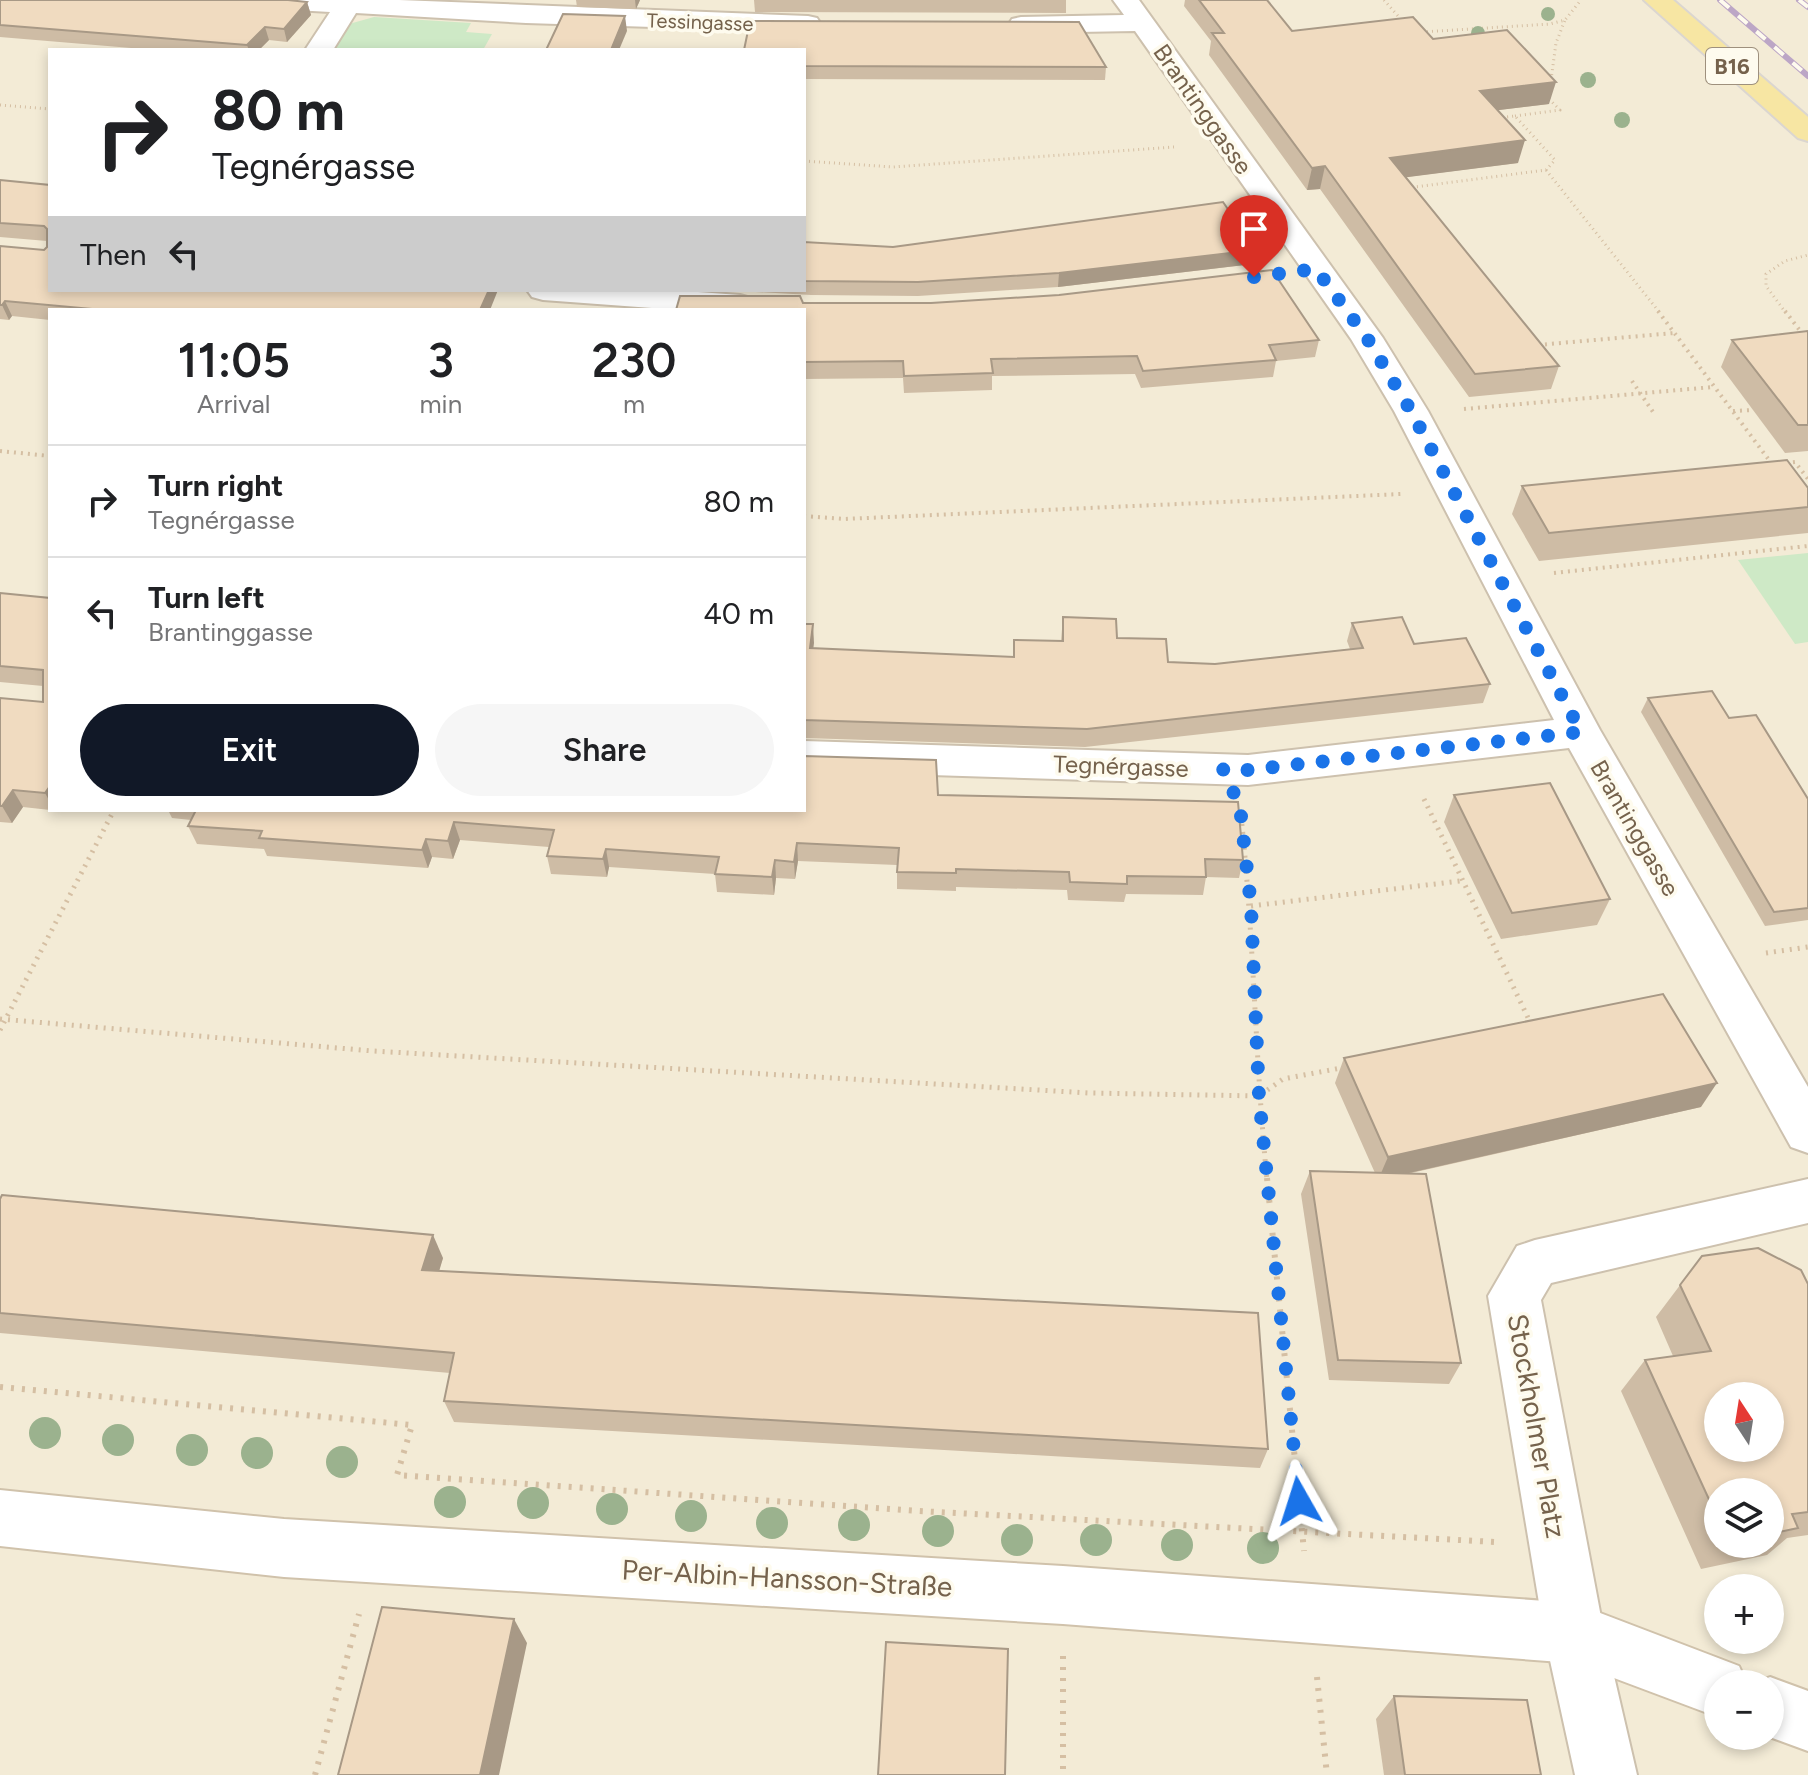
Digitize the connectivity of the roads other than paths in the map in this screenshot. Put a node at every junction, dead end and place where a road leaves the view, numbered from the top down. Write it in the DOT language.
graph roads {
  1 [pos="259,0"];
  2 [pos="1657,0"];
  3 [pos="349,3"];
  4 [pos="1134,11"];
  5 [pos="840,25"];
  6 [pos="999,25"];
  7 [pos="320,48"];
  8 [pos="1808,132"];
  9 [pos="569,292"];
  10 [pos="764,307"];
  11 [pos="1581,732"];
  12 [pos="806,756"];
  13 [pos="1808,1132"];
  14 [pos="1808,1201"];
  15 [pos="0,1518"];
  16 [pos="1574,1633"];
  17 [pos="1704,1682"];
  18 [pos="1784,1712"];
  19 [pos="1808,1721"];
  20 [pos="1606,1775"];
  1 -- 3 [label="street, Tessingasse"];
  2 -- 8 [label="main road, B16"];
  3 -- 5 [label="street, Tessingasse"];
  3 -- 7 [label="street"];
  4 -- 6 [label="street"];
  4 -- 11 [label="street, Brantinggasse"];
  9 -- 10 [label="street"];
  11 -- 12 [label="street, Tegnérgasse"];
  11 -- 13 [label="street, Brantinggasse"];
  14 -- 16 [label="street, Stockholmer Platz"];
  15 -- 16 [label="street, Per-Albin-Hansson-Straße"];
  16 -- 17 [label="street"];
  16 -- 20 [label="street, Stockholmer Platz"];
  18 -- 19 [label="street"];
}
